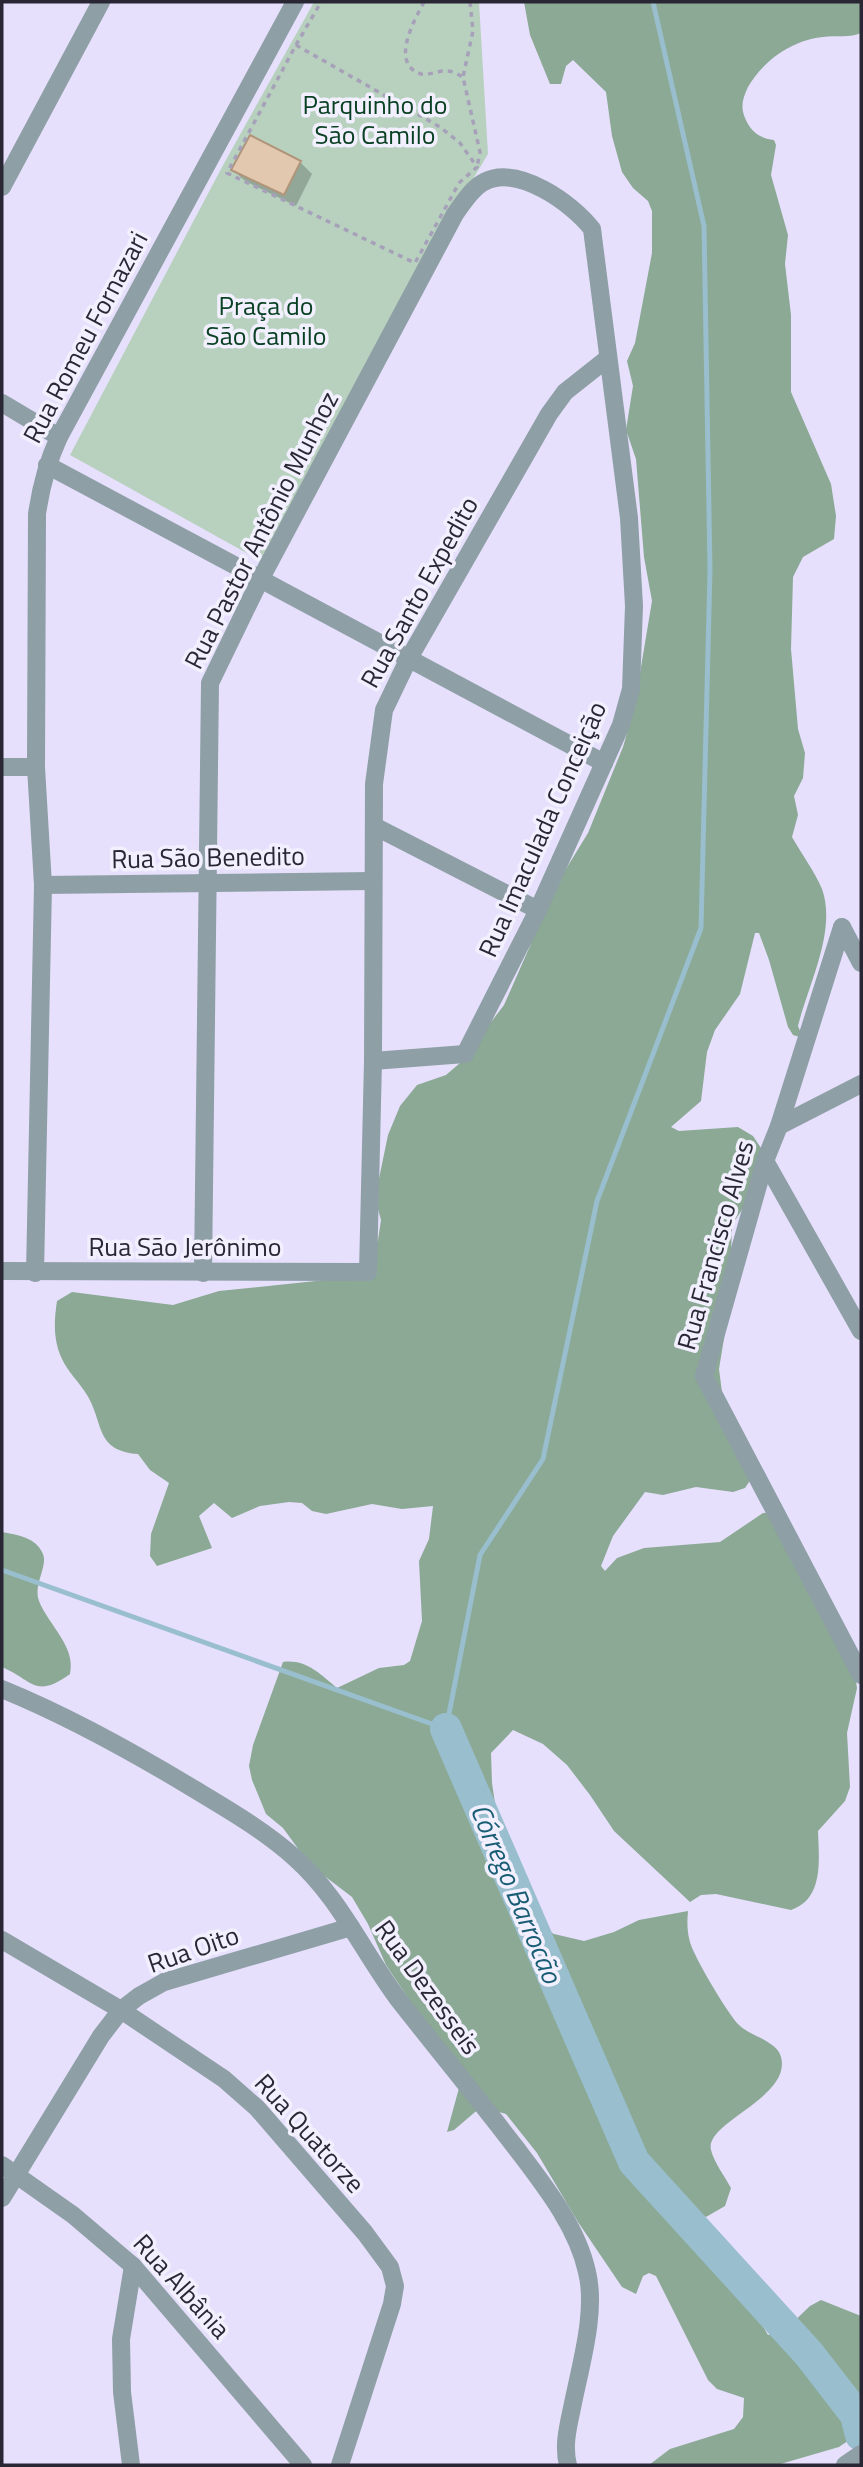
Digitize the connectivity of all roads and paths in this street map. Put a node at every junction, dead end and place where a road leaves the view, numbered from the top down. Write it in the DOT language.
graph roads {
  1 [pos="101,2"];
  2 [pos="295,2"];
  3 [pos="321,2"];
  4 [pos="424,2"];
  5 [pos="470,2"];
  6 [pos="296,45"];
  7 [pos="463,77"];
  8 [pos="477,167"];
  9 [pos="2,187"];
  10 [pos="608,358"];
  11 [pos="2,403"];
  12 [pos="59,438"];
  13 [pos="47,465"];
  14 [pos="260,580"];
  15 [pos="408,660"];
  16 [pos="604,764"];
  17 [pos="2,767"];
  18 [pos="36,767"];
  19 [pos="373,826"];
  20 [pos="373,881"];
  21 [pos="207,884"];
  22 [pos="43,885"];
  23 [pos="538,910"];
  24 [pos="861,963"];
  25 [pos="373,1060"];
  26 [pos="861,1084"];
  27 [pos="779,1126"];
  28 [pos="765,1161"];
  29 [pos="2,1271"];
  30 [pos="35,1272"];
  31 [pos="368,1272"];
  32 [pos="203,1273"];
  33 [pos="861,1331"];
  34 [pos="861,1675"];
  35 [pos="2,1689"];
  36 [pos="351,1927"];
  37 [pos="2,1940"];
  38 [pos="121,2010"];
  39 [pos="2,2165"];
  40 [pos="17,2175"];
  41 [pos="2,2198"];
  42 [pos="133,2266"];
  43 [pos="861,2454"];
  44 [pos="131,2465"];
  45 [pos="303,2465"];
  46 [pos="340,2465"];
  47 [pos="568,2465"];
  48 [pos="845,2465"];
  1 -- 9 [label="street"];
  2 -- 12 [label="street, Rua Romeu Fornazari"];
  3 -- 6 [label="path"];
  4 -- 7 [label="path"];
  5 -- 7 [label="path"];
  6 -- 8 [label="path"];
  6 -- 8 [label="path"];
  7 -- 8 [label="path"];
  10 -- 14 [label="street, Rua Pastor Antônio Munhoz"];
  10 -- 15 [label="street, Rua Santo Expedito"];
  10 -- 16 [label="street, Rua Imaculada Conceição"];
  11 -- 12 [label="street"];
  12 -- 13 [label="street, Rua Romeu Fornazari"];
  13 -- 14 [label="street"];
  13 -- 18 [label="street, Rua Romeu Fornazari"];
  14 -- 15 [label="street"];
  14 -- 21 [label="street, Rua Pastor Antônio Munhoz"];
  15 -- 16 [label="street"];
  15 -- 19 [label="street, Rua Santo Expedito"];
  16 -- 23 [label="street, Rua Imaculada Conceição"];
  17 -- 18 [label="street"];
  18 -- 22 [label="street, Rua Romeu Fornazari"];
  19 -- 20 [label="street, Rua Santo Expedito"];
  19 -- 23 [label="street"];
  20 -- 21 [label="street, Rua São Benedito"];
  20 -- 25 [label="street, Rua Santo Expedito"];
  21 -- 22 [label="street, Rua São Benedito"];
  21 -- 32 [label="street, Rua Pastor Antônio Munhoz"];
  22 -- 30 [label="street, Rua Romeu Fornazari"];
  23 -- 25 [label="street, Rua Imaculada Conceição"];
  24 -- 27 [label="street, Rua Francisco Alves"];
  25 -- 31 [label="street, Rua Santo Expedito"];
  26 -- 27 [label="street"];
  27 -- 28 [label="street, Rua Francisco Alves"];
  28 -- 33 [label="street"];
  28 -- 34 [label="street, Rua Francisco Alves"];
  29 -- 30 [label="street, Rua São Jerônimo"];
  30 -- 32 [label="street, Rua São Jerônimo"];
  31 -- 32 [label="street, Rua São Jerônimo"];
  35 -- 36 [label="street, Rua Dezesseis"];
  36 -- 38 [label="street, Rua Oito"];
  36 -- 47 [label="street, Rua Dezesseis"];
  37 -- 38 [label="street, Rua Quatorze"];
  38 -- 40 [label="street, Rua Oito"];
  38 -- 46 [label="street, Rua Quatorze"];
  39 -- 40 [label="street, Rua Albânia"];
  40 -- 41 [label="street, Rua Oito"];
  40 -- 42 [label="street, Rua Albânia"];
  42 -- 44 [label="street"];
  42 -- 45 [label="street, Rua Albânia"];
  43 -- 48 [label="street"];
}
